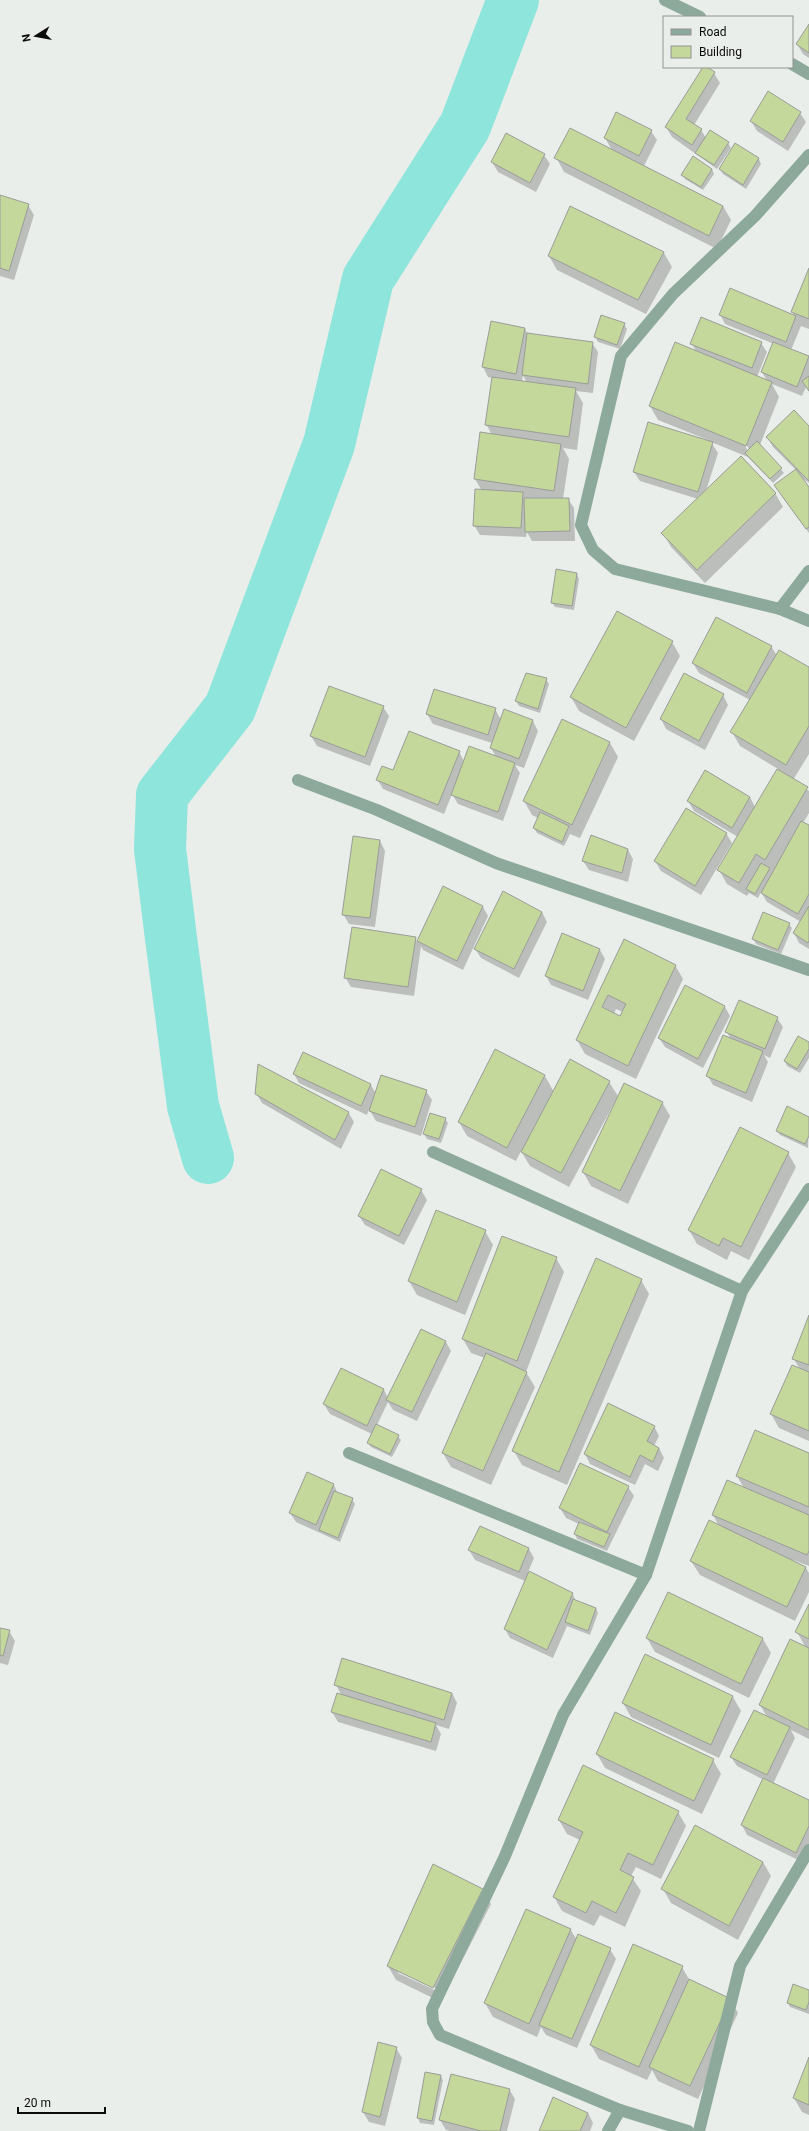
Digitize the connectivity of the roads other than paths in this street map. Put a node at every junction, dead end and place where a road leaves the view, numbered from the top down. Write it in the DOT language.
graph roads {
  1 [pos="665,0"];
  2 [pos="698,16"];
  3 [pos="793,65"];
  4 [pos="809,74"];
  5 [pos="809,155"];
  6 [pos="809,571"];
  7 [pos="780,609"];
  8 [pos="809,621"];
  9 [pos="298,780"];
  10 [pos="809,970"];
  11 [pos="433,1152"];
  12 [pos="809,1189"];
  13 [pos="742,1291"];
  14 [pos="349,1453"];
  15 [pos="646,1575"];
  16 [pos="809,1850"];
  17 [pos="620,2110"];
  18 [pos="608,2131"];
  19 [pos="688,2131"];
  20 [pos="699,2131"];
  1 -- 2 [label="street"];
  3 -- 4 [label="street"];
  5 -- 7 [label="street"];
  6 -- 7 [label="street"];
  7 -- 8 [label="street"];
  9 -- 10 [label="street"];
  11 -- 13 [label="street"];
  12 -- 13 [label="street"];
  13 -- 15 [label="street"];
  14 -- 15 [label="street"];
  15 -- 17 [label="street"];
  16 -- 20 [label="street"];
  17 -- 18 [label="street"];
  17 -- 19 [label="street"];
}
